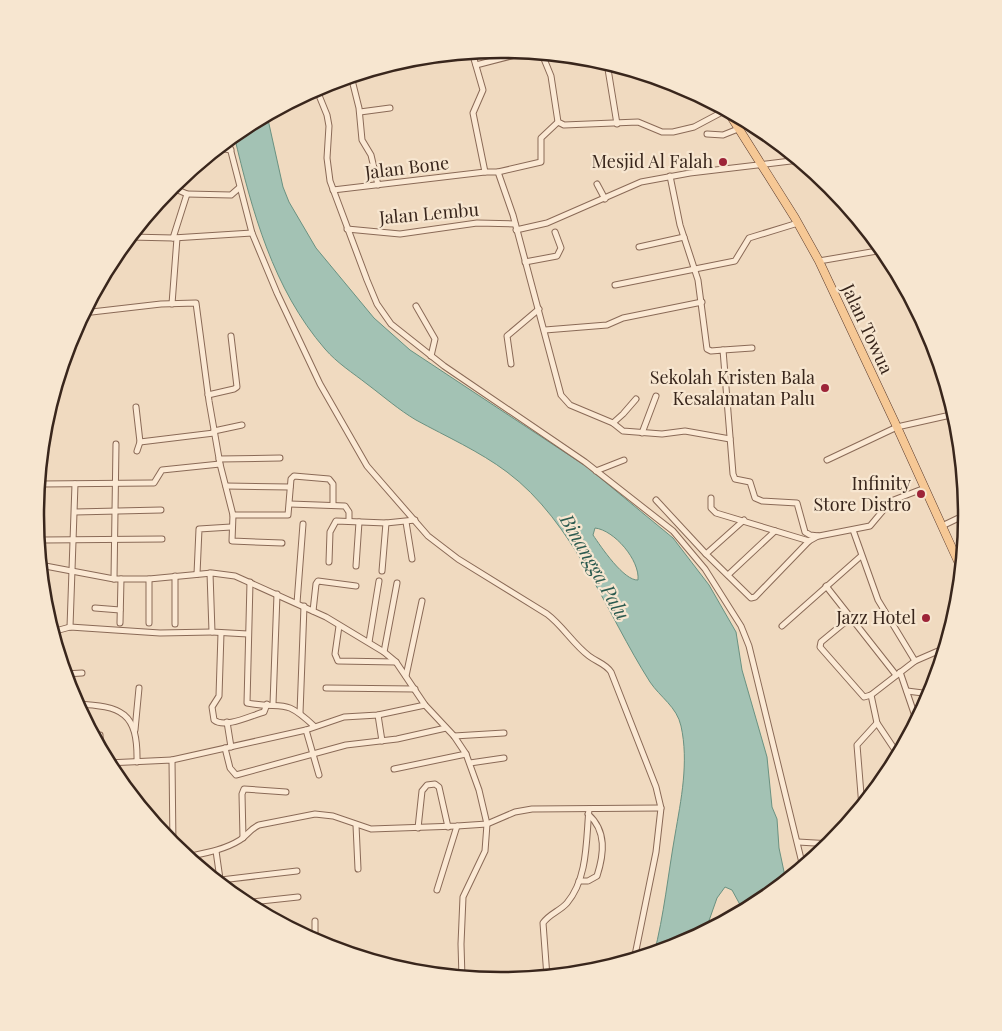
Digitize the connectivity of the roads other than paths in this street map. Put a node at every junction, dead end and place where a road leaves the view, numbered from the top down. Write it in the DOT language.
graph roads {
  1 [pos="503,58"];
  2 [pos="474,59"];
  3 [pos="545,60"];
  4 [pos="476,65"];
  5 [pos="608,71"];
  6 [pos="353,83"];
  7 [pos="319,96"];
  8 [pos="390,108"];
  9 [pos="360,112"];
  10 [pos="719,114"];
  11 [pos="558,122"];
  12 [pos="734,122"];
  13 [pos="617,124"];
  14 [pos="738,129"];
  15 [pos="707,134"];
  16 [pos="230,150"];
  17 [pos="789,161"];
  18 [pos="762,164"];
  19 [pos="485,172"];
  20 [pos="498,172"];
  21 [pos="670,176"];
  22 [pos="597,184"];
  23 [pos="378,185"];
  24 [pos="240,188"];
  25 [pos="333,190"];
  26 [pos="179,191"];
  27 [pos="187,194"];
  28 [pos="605,199"];
  29 [pos="798,223"];
  30 [pos="515,224"];
  31 [pos="346,229"];
  32 [pos="516,230"];
  33 [pos="555,232"];
  34 [pos="252,233"];
  35 [pos="138,237"];
  36 [pos="684,237"];
  37 [pos="175,238"];
  38 [pos="638,248"];
  39 [pos="874,252"];
  40 [pos="819,261"];
  41 [pos="525,262"];
  42 [pos="696,269"];
  43 [pos="615,285"];
  44 [pos="702,302"];
  45 [pos="172,304"];
  46 [pos="416,306"];
  47 [pos="539,309"];
  48 [pos="91,312"];
  49 [pos="545,330"];
  50 [pos="231,336"];
  51 [pos="752,348"];
  52 [pos="723,350"];
  53 [pos="431,356"];
  54 [pos="511,364"];
  55 [pos="208,394"];
  56 [pos="656,396"];
  57 [pos="636,399"];
  58 [pos="136,407"];
  59 [pos="947,416"];
  60 [pos="612,423"];
  61 [pos="242,425"];
  62 [pos="897,427"];
  63 [pos="214,432"];
  64 [pos="642,433"];
  65 [pos="730,439"];
  66 [pos="140,442"];
  67 [pos="116,444"];
  68 [pos="137,451"];
  69 [pos="280,458"];
  70 [pos="624,460"];
  71 [pos="827,460"];
  72 [pos="220,461"];
  73 [pos="596,471"];
  74 [pos="45,484"];
  75 [pos="75,484"];
  76 [pos="117,484"];
  77 [pos="226,486"];
  78 [pos="290,487"];
  79 [pos="924,488"];
  80 [pos="711,498"];
  81 [pos="656,500"];
  82 [pos="290,504"];
  83 [pos="333,504"];
  84 [pos="161,510"];
  85 [pos="75,512"];
  86 [pos="116,512"];
  87 [pos="233,515"];
  88 [pos="958,518"];
  89 [pos="415,520"];
  90 [pos="744,520"];
  91 [pos="349,521"];
  92 [pos="359,522"];
  93 [pos="406,522"];
  94 [pos="386,523"];
  95 [pos="304,524"];
  96 [pos="942,526"];
  97 [pos="231,527"];
  98 [pos="853,530"];
  99 [pos="775,531"];
  100 [pos="819,536"];
  101 [pos="162,539"];
  102 [pos="44,540"];
  103 [pos="74,540"];
  104 [pos="116,540"];
  105 [pos="809,540"];
  106 [pos="282,543"];
  107 [pos="706,554"];
  108 [pos="861,556"];
  109 [pos="956,556"];
  110 [pos="412,558"];
  111 [pos="329,562"];
  112 [pos="47,566"];
  113 [pos="356,566"];
  114 [pos="382,571"];
  115 [pos="73,572"];
  116 [pos="210,573"];
  117 [pos="197,574"];
  118 [pos="728,575"];
  119 [pos="176,576"];
  120 [pos="114,579"];
  121 [pos="120,579"];
  122 [pos="149,579"];
  123 [pos="379,581"];
  124 [pos="250,582"];
  125 [pos="397,583"];
  126 [pos="356,586"];
  127 [pos="826,586"];
  128 [pos="277,594"];
  129 [pos="422,601"];
  130 [pos="297,603"];
  131 [pos="304,606"];
  132 [pos="95,608"];
  133 [pos="120,610"];
  134 [pos="313,611"];
  135 [pos="850,618"];
  136 [pos="120,623"];
  137 [pos="149,623"];
  138 [pos="175,624"];
  139 [pos="70,626"];
  140 [pos="339,626"];
  141 [pos="782,626"];
  142 [pos="58,630"];
  143 [pos="212,632"];
  144 [pos="221,633"];
  145 [pos="248,634"];
  146 [pos="369,642"];
  147 [pos="937,651"];
  148 [pos="384,652"];
  149 [pos="915,661"];
  150 [pos="396,662"];
  151 [pos="82,673"];
  152 [pos="898,673"];
  153 [pos="73,674"];
  154 [pos="406,676"];
  155 [pos="138,688"];
  156 [pos="326,688"];
  157 [pos="415,688"];
  158 [pos="907,691"];
  159 [pos="922,693"];
  160 [pos="871,695"];
  161 [pos="270,704"];
  162 [pos="85,705"];
  163 [pos="425,705"];
  164 [pos="914,712"];
  165 [pos="300,713"];
  166 [pos="378,715"];
  167 [pos="227,722"];
  168 [pos="877,723"];
  169 [pos="314,726"];
  170 [pos="446,728"];
  171 [pos="135,730"];
  172 [pos="306,730"];
  173 [pos="504,733"];
  174 [pos="454,736"];
  175 [pos="382,740"];
  176 [pos="228,748"];
  177 [pos="894,749"];
  178 [pos="466,754"];
  179 [pos="314,755"];
  180 [pos="504,758"];
  181 [pos="172,760"];
  182 [pos="137,762"];
  183 [pos="116,763"];
  184 [pos="470,763"];
  185 [pos="394,769"];
  186 [pos="319,775"];
  187 [pos="286,792"];
  188 [pos="861,797"];
  189 [pos="661,808"];
  190 [pos="589,811"];
  191 [pos="487,824"];
  192 [pos="356,825"];
  193 [pos="457,826"];
  194 [pos="448,827"];
  195 [pos="418,828"];
  196 [pos="172,833"];
  197 [pos="243,838"];
  198 [pos="798,842"];
  199 [pos="820,843"];
  200 [pos="216,851"];
  201 [pos="196,855"];
  202 [pos="801,859"];
  203 [pos="358,869"];
  204 [pos="296,871"];
  205 [pos="220,875"];
  206 [pos="579,881"];
  207 [pos="228,882"];
  208 [pos="437,890"];
  209 [pos="298,897"];
  210 [pos="256,901"];
  211 [pos="315,921"];
  212 [pos="315,933"];
  213 [pos="636,952"];
  214 [pos="547,970"];
  215 [pos="462,971"];
  1 -- 4 [label="street"];
  2 -- 4 [label="street"];
  3 -- 11 [label="street"];
  4 -- 19 [label="street"];
  5 -- 13 [label="street"];
  6 -- 9 [label="street"];
  7 -- 25 [label="street"];
  8 -- 9 [label="street"];
  9 -- 23 [label="street"];
  10 -- 13 [label="street"];
  11 -- 13 [label="street"];
  11 -- 20 [label="street, Jalan Bone"];
  12 -- 14 [label="main road, Jalan Towua"];
  14 -- 15 [label="street"];
  14 -- 18 [label="main road, Jalan Towua"];
  16 -- 24 [label="street"];
  17 -- 18 [label="street"];
  18 -- 21 [label="street"];
  18 -- 29 [label="main road, Jalan Towua"];
  19 -- 20 [label="street, Jalan Bone"];
  19 -- 23 [label="street, Jalan Bone"];
  20 -- 30 [label="street"];
  21 -- 28 [label="street"];
  21 -- 36 [label="street"];
  22 -- 28 [label="street"];
  23 -- 25 [label="street, Jalan Bone"];
  24 -- 27 [label="street"];
  24 -- 34 [label="street"];
  25 -- 31 [label="street"];
  26 -- 27 [label="street"];
  27 -- 37 [label="street"];
  28 -- 32 [label="street"];
  29 -- 40 [label="main road, Jalan Towua"];
  29 -- 42 [label="street"];
  30 -- 31 [label="street, Jalan Lembu"];
  30 -- 32 [label="street"];
  31 -- 53 [label="street"];
  32 -- 41 [label="street"];
  33 -- 41 [label="street"];
  34 -- 37 [label="street"];
  34 -- 89 [label="street"];
  35 -- 37 [label="street"];
  36 -- 38 [label="street"];
  36 -- 42 [label="street"];
  37 -- 45 [label="street"];
  39 -- 40 [label="street"];
  40 -- 62 [label="main road, Jalan Towua"];
  41 -- 47 [label="street"];
  42 -- 43 [label="street"];
  42 -- 44 [label="street"];
  44 -- 49 [label="street"];
  44 -- 52 [label="street"];
  45 -- 48 [label="street"];
  45 -- 55 [label="street"];
  46 -- 53 [label="street"];
  47 -- 49 [label="street"];
  47 -- 54 [label="street"];
  49 -- 60 [label="street"];
  50 -- 55 [label="street"];
  51 -- 52 [label="street"];
  52 -- 65 [label="street"];
  53 -- 73 [label="street"];
  55 -- 63 [label="street"];
  56 -- 64 [label="street"];
  57 -- 60 [label="street"];
  58 -- 66 [label="street"];
  59 -- 62 [label="street"];
  60 -- 64 [label="street"];
  61 -- 63 [label="street"];
  62 -- 71 [label="street"];
  62 -- 79 [label="main road, Jalan Towua"];
  63 -- 66 [label="street"];
  63 -- 72 [label="street"];
  64 -- 65 [label="street"];
  65 -- 100 [label="street"];
  66 -- 68 [label="street"];
  67 -- 76 [label="street"];
  69 -- 72 [label="street"];
  70 -- 73 [label="street"];
  72 -- 76 [label="street"];
  72 -- 77 [label="street"];
  73 -- 198 [label="street"];
  74 -- 75 [label="street"];
  75 -- 76 [label="street"];
  75 -- 85 [label="street"];
  76 -- 86 [label="street"];
  77 -- 78 [label="street"];
  77 -- 87 [label="street"];
  78 -- 82 [label="street"];
  78 -- 83 [label="street"];
  79 -- 96 [label="main road, Jalan Towua"];
  79 -- 98 [label="street"];
  80 -- 90 [label="street"];
  81 -- 107 [label="street"];
  82 -- 83 [label="street"];
  82 -- 87 [label="street"];
  83 -- 91 [label="street"];
  84 -- 86 [label="street"];
  85 -- 86 [label="street"];
  85 -- 103 [label="street"];
  86 -- 104 [label="street"];
  87 -- 97 [label="street"];
  88 -- 96 [label="street"];
  89 -- 93 [label="street"];
  89 -- 189 [label="street"];
  90 -- 99 [label="street"];
  90 -- 107 [label="street"];
  91 -- 92 [label="street"];
  91 -- 111 [label="street"];
  92 -- 94 [label="street"];
  92 -- 113 [label="street"];
  93 -- 94 [label="street"];
  93 -- 110 [label="street"];
  94 -- 114 [label="street"];
  95 -- 130 [label="street"];
  96 -- 109 [label="main road, Jalan Towua"];
  97 -- 106 [label="street"];
  97 -- 117 [label="street"];
  98 -- 100 [label="street"];
  98 -- 108 [label="street"];
  99 -- 105 [label="street"];
  99 -- 118 [label="street"];
  100 -- 105 [label="street"];
  101 -- 104 [label="street"];
  102 -- 103 [label="street"];
  103 -- 104 [label="street"];
  103 -- 115 [label="street"];
  104 -- 120 [label="street"];
  105 -- 118 [label="street"];
  107 -- 118 [label="street"];
  108 -- 127 [label="street"];
  108 -- 149 [label="street"];
  112 -- 115 [label="street"];
  115 -- 120 [label="street"];
  115 -- 139 [label="street"];
  116 -- 117 [label="street"];
  116 -- 124 [label="street"];
  116 -- 143 [label="street"];
  117 -- 119 [label="street"];
  119 -- 122 [label="street"];
  119 -- 138 [label="street"];
  120 -- 121 [label="street"];
  121 -- 122 [label="street"];
  121 -- 133 [label="street"];
  122 -- 137 [label="street"];
  123 -- 146 [label="street"];
  124 -- 128 [label="street"];
  124 -- 145 [label="street"];
  125 -- 148 [label="street"];
  126 -- 134 [label="street"];
  127 -- 135 [label="street"];
  127 -- 141 [label="street"];
  128 -- 130 [label="street"];
  128 -- 161 [label="street"];
  129 -- 154 [label="street"];
  130 -- 131 [label="street"];
  131 -- 134 [label="street"];
  131 -- 165 [label="street"];
  132 -- 133 [label="street"];
  133 -- 136 [label="street"];
  134 -- 140 [label="street"];
  135 -- 152 [label="street"];
  135 -- 160 [label="street"];
  139 -- 142 [label="street"];
  139 -- 143 [label="street"];
  140 -- 146 [label="street"];
  140 -- 150 [label="street"];
  143 -- 144 [label="street"];
  144 -- 145 [label="street"];
  144 -- 167 [label="street"];
  145 -- 161 [label="street"];
  146 -- 148 [label="street"];
  147 -- 149 [label="street"];
  148 -- 150 [label="street"];
  149 -- 152 [label="street"];
  150 -- 154 [label="street"];
  151 -- 153 [label="street"];
  152 -- 158 [label="street"];
  152 -- 160 [label="street"];
  154 -- 157 [label="street"];
  155 -- 171 [label="street"];
  156 -- 157 [label="street"];
  157 -- 163 [label="street"];
  158 -- 159 [label="street"];
  158 -- 164 [label="street"];
  160 -- 168 [label="street"];
  161 -- 165 [label="street"];
  161 -- 167 [label="street"];
  162 -- 171 [label="street"];
  163 -- 166 [label="street"];
  163 -- 170 [label="street"];
  165 -- 169 [label="street"];
  166 -- 169 [label="street"];
  166 -- 175 [label="street"];
  167 -- 176 [label="street"];
  168 -- 177 [label="street"];
  168 -- 188 [label="street"];
  169 -- 172 [label="street"];
  170 -- 174 [label="street"];
  170 -- 175 [label="street"];
  171 -- 182 [label="street"];
  172 -- 176 [label="street"];
  172 -- 179 [label="street"];
  173 -- 174 [label="street"];
  174 -- 178 [label="street"];
  175 -- 179 [label="street"];
  176 -- 179 [label="street"];
  176 -- 181 [label="street"];
  178 -- 184 [label="street"];
  178 -- 185 [label="street"];
  179 -- 186 [label="street"];
  180 -- 184 [label="street"];
  181 -- 182 [label="street"];
  181 -- 196 [label="street"];
  182 -- 183 [label="street"];
  184 -- 191 [label="street"];
  187 -- 197 [label="street"];
  189 -- 190 [label="street"];
  189 -- 213 [label="street"];
  190 -- 191 [label="street"];
  190 -- 206 [label="street"];
  190 -- 206 [label="street"];
  191 -- 193 [label="street"];
  191 -- 215 [label="street"];
  192 -- 195 [label="street"];
  192 -- 197 [label="street"];
  192 -- 203 [label="street"];
  193 -- 194 [label="street"];
  193 -- 208 [label="street"];
  194 -- 195 [label="street"];
  194 -- 195 [label="street"];
  197 -- 200 [label="street"];
  198 -- 199 [label="street"];
  198 -- 202 [label="street"];
  200 -- 201 [label="street"];
  200 -- 205 [label="street"];
  204 -- 207 [label="street"];
  206 -- 214 [label="street"];
  209 -- 210 [label="street"];
  211 -- 212 [label="street"];
}
